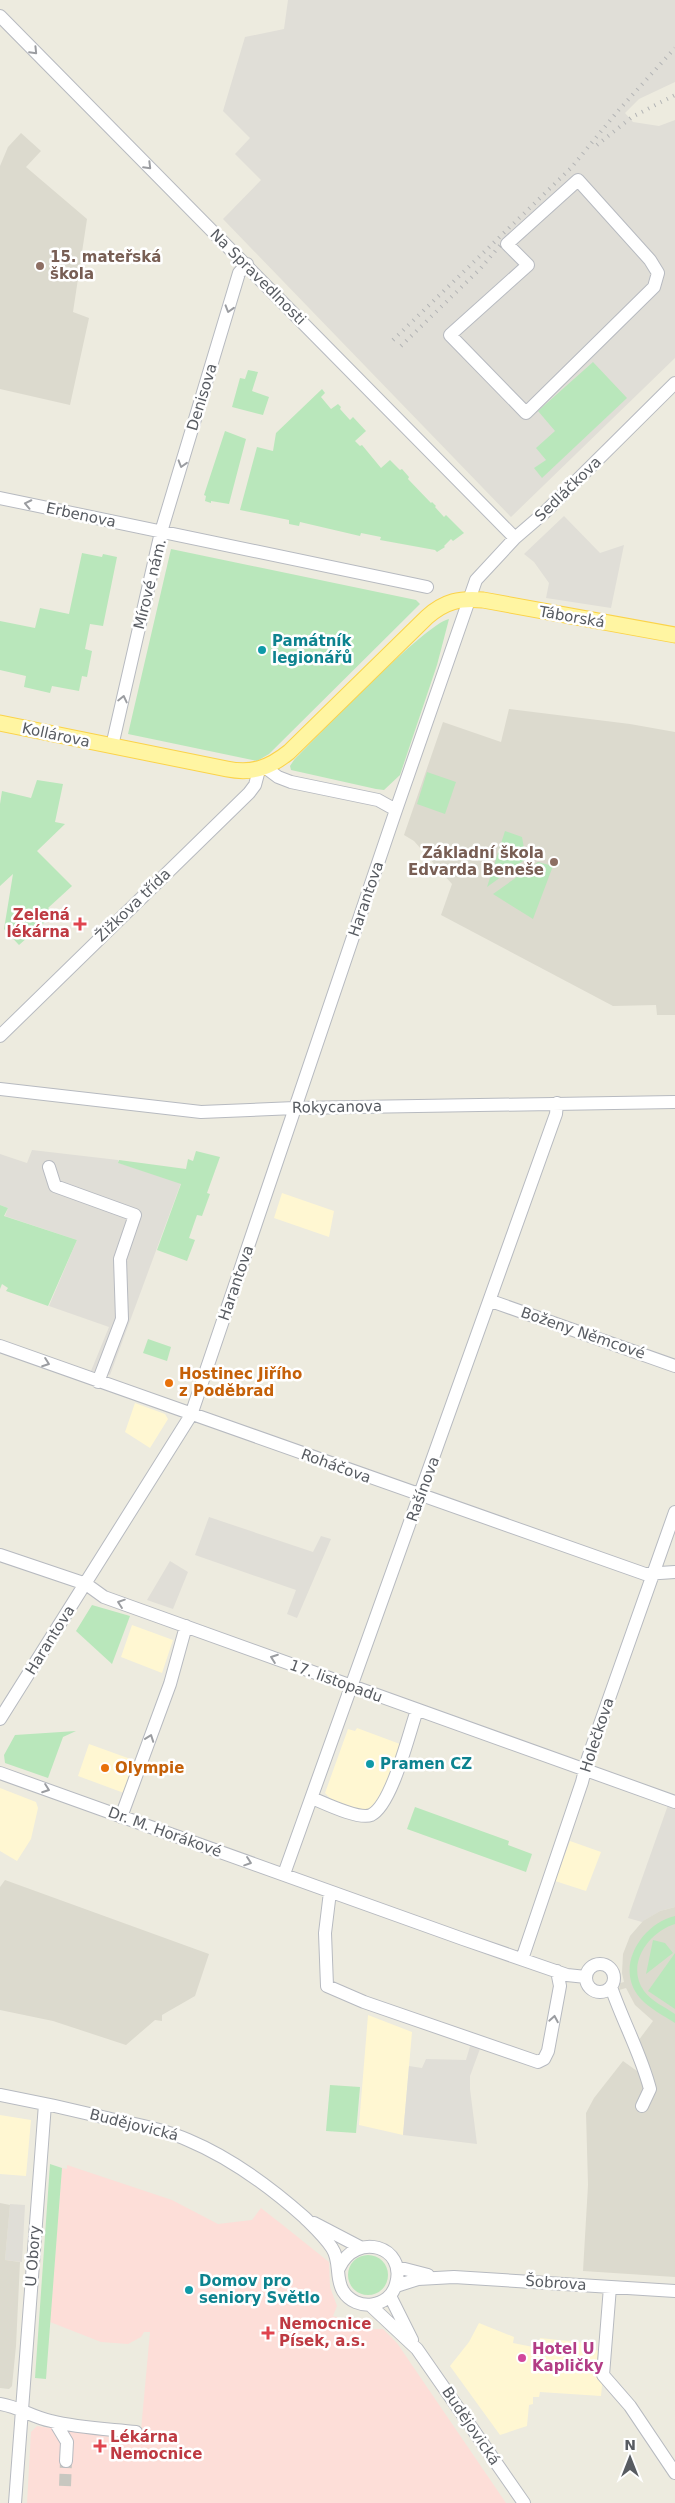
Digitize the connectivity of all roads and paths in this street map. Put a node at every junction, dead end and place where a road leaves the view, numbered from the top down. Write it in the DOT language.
graph roads {
  1 [pos="0,16"];
  2 [pos="247,264"];
  3 [pos="675,383"];
  4 [pos="526,413"];
  5 [pos="0,498"];
  6 [pos="161,532"];
  7 [pos="515,538"];
  8 [pos="427,587"];
  9 [pos="470,599"];
  10 [pos="675,635"];
  11 [pos="0,723"];
  12 [pos="112,746"];
  13 [pos="262,769"];
  14 [pos="396,810"];
  15 [pos="0,1036"];
  16 [pos="0,1089"];
  17 [pos="675,1102"];
  18 [pos="556,1104"];
  19 [pos="295,1108"];
  20 [pos="49,1167"];
  21 [pos="491,1301"];
  22 [pos="0,1346"];
  23 [pos="675,1366"];
  24 [pos="98,1382"];
  25 [pos="191,1415"];
  26 [pos="420,1496"];
  27 [pos="675,1512"];
  28 [pos="0,1555"];
  29 [pos="675,1572"];
  30 [pos="652,1575"];
  31 [pos="86,1584"];
  32 [pos="186,1626"];
  33 [pos="352,1687"];
  34 [pos="417,1710"];
  35 [pos="0,1719"];
  36 [pos="585,1769"];
  37 [pos="0,1773"];
  38 [pos="312,1798"];
  39 [pos="675,1802"];
  40 [pos="122,1817"];
  41 [pos="284,1874"];
  42 [pos="330,1892"];
  43 [pos="522,1960"];
  44 [pos="557,1971"];
  45 [pos="586,1977"];
  46 [pos="611,1988"];
  47 [pos="0,2095"];
  48 [pos="45,2104"];
  49 [pos="642,2106"];
  50 [pos="304,2218"];
  51 [pos="360,2247"];
  52 [pos="397,2267"];
  53 [pos="339,2268"];
  54 [pos="437,2277"];
  55 [pos="610,2287"];
  56 [pos="675,2290"];
  57 [pos="393,2291"];
  58 [pos="370,2305"];
  59 [pos="417,2349"];
  60 [pos="0,2404"];
  61 [pos="21,2408"];
  62 [pos="56,2422"];
  63 [pos="136,2432"];
  64 [pos="66,2461"];
  65 [pos="675,2473"];
  66 [pos="16,2503"];
  67 [pos="524,2503"];
  1 -- 2 [label="street, Na Spravedlnosti, one-way"];
  2 -- 6 [label="street, Denisova, one-way"];
  2 -- 7 [label="street, Na Spravedlnosti"];
  3 -- 7 [label="street, Sedláčkova"];
  4 -- 4 [label="street"];
  6 -- 5 [label="street, Erbenova, one-way"];
  6 -- 8 [label="street, Mírové nám."];
  12 -- 6 [label="street, Mírové nám., one-way"];
  7 -- 9 [label="street, Sedláčkova"];
  9 -- 10 [label="main road, Táborská"];
  9 -- 13 [label="main road"];
  9 -- 14 [label="street"];
  11 -- 12 [label="main road, Kollárova"];
  12 -- 13 [label="main road"];
  13 -- 14 [label="street"];
  13 -- 15 [label="street, Žižkova třída"];
  14 -- 19 [label="street, Harantova"];
  16 -- 19 [label="street, Rokycanova"];
  17 -- 18 [label="street, Rokycanova"];
  18 -- 19 [label="street, Rokycanova"];
  18 -- 21 [label="street, Rašínova"];
  19 -- 25 [label="street, Harantova"];
  20 -- 24 [label="street"];
  21 -- 23 [label="street, Boženy Němcové"];
  21 -- 26 [label="street, Rašínova"];
  22 -- 24 [label="street, Roháčova, one-way"];
  24 -- 25 [label="street, Roháčova"];
  25 -- 26 [label="street, Roháčova"];
  25 -- 31 [label="street, Harantova"];
  26 -- 30 [label="street, Roháčova"];
  26 -- 33 [label="street, Rašínova"];
  27 -- 30 [label="street, Holečkova"];
  28 -- 31 [label="street, 17. listopadu"];
  29 -- 30 [label="street, Roháčova"];
  30 -- 36 [label="street, Holečkova"];
  32 -- 31 [label="street, 17. listopadu, one-way"];
  31 -- 35 [label="street, Harantova"];
  33 -- 32 [label="street, 17. listopadu, one-way"];
  40 -- 32 [label="street, one-way"];
  33 -- 34 [label="street, 17. listopadu"];
  33 -- 38 [label="street, Rašínova"];
  34 -- 36 [label="street, 17. listopadu"];
  34 -- 38 [label="street"];
  36 -- 39 [label="street, 17. listopadu"];
  36 -- 43 [label="street, Holečkova"];
  37 -- 40 [label="street, Dr. M. Horákové, one-way"];
  38 -- 41 [label="street, Rašínova"];
  40 -- 41 [label="street, Dr. M. Horákové, one-way"];
  41 -- 42 [label="street, Dr. M. Horákové"];
  42 -- 43 [label="street, Dr. M. Horákové"];
  42 -- 44 [label="street, one-way"];
  43 -- 44 [label="street, Dr. M. Horákové"];
  44 -- 45 [label="street, Dr. M. Horákové"];
  45 -- 46 [label="street, Dr. M. Horákové"];
  45 -- 46 [label="street"];
  46 -- 49 [label="street"];
  47 -- 48 [label="street, Budějovická"];
  48 -- 50 [label="street, Budějovická"];
  48 -- 61 [label="street, U Obory"];
  50 -- 51 [label="street, Budějovická"];
  50 -- 53 [label="street, Budějovická"];
  51 -- 52 [label="street, Budějovická"];
  51 -- 53 [label="street"];
  52 -- 54 [label="street, Šobrova"];
  52 -- 57 [label="street"];
  53 -- 58 [label="street, Budějovická"];
  54 -- 55 [label="street, Šobrova"];
  54 -- 57 [label="street, Šobrova"];
  55 -- 56 [label="street, Šobrova"];
  55 -- 65 [label="street"];
  57 -- 58 [label="street"];
  57 -- 59 [label="street, Budějovická"];
  58 -- 59 [label="street, Budějovická"];
  59 -- 67 [label="street, Budějovická"];
  60 -- 61 [label="street"];
  61 -- 62 [label="street"];
  61 -- 66 [label="street, U Obory"];
  62 -- 63 [label="street"];
  62 -- 64 [label="street"];
}
